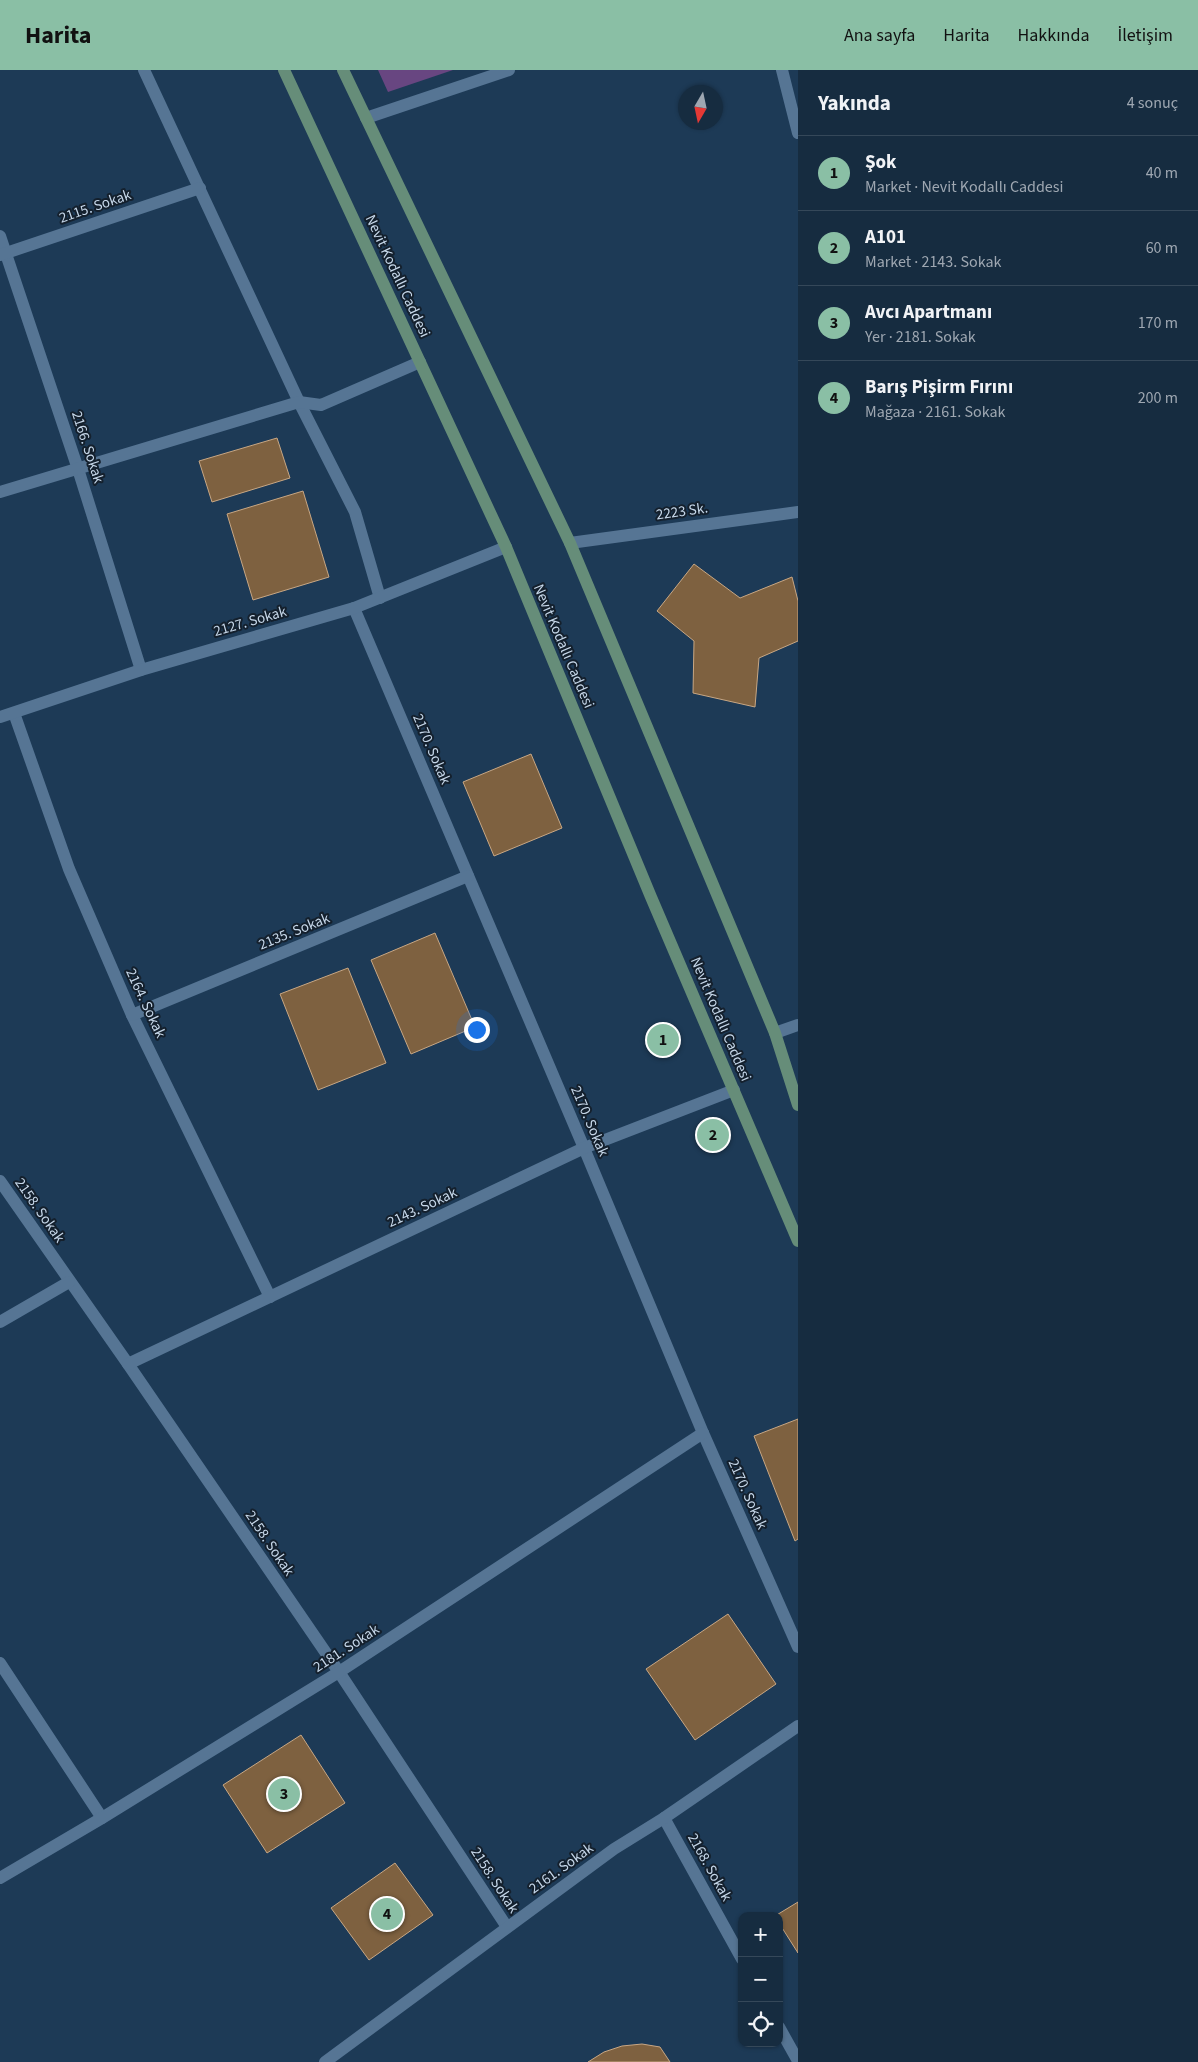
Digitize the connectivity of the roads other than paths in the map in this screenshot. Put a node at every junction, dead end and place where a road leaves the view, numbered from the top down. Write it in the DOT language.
graph roads {
  1 [pos="144,70"];
  2 [pos="284,70"];
  3 [pos="343,70"];
  4 [pos="509,70"];
  5 [pos="782,70"];
  6 [pos="366,118"];
  7 [pos="798,133"];
  8 [pos="200,188"];
  9 [pos="0,236"];
  10 [pos="3,254"];
  11 [pos="420,362"];
  12 [pos="299,402"];
  13 [pos="78,469"];
  14 [pos="0,492"];
  15 [pos="798,512"];
  16 [pos="570,543"];
  17 [pos="506,547"];
  18 [pos="380,598"];
  19 [pos="354,608"];
  20 [pos="141,670"];
  21 [pos="14,713"];
  22 [pos="0,717"];
  23 [pos="468,876"];
  24 [pos="132,1015"];
  25 [pos="798,1025"];
  26 [pos="774,1033"];
  27 [pos="734,1090"];
  28 [pos="798,1105"];
  29 [pos="584,1148"];
  30 [pos="0,1181"];
  31 [pos="798,1241"];
  32 [pos="69,1282"];
  33 [pos="270,1297"];
  34 [pos="0,1322"];
  35 [pos="128,1364"];
  36 [pos="703,1433"];
  37 [pos="798,1647"];
  38 [pos="0,1663"];
  39 [pos="339,1672"];
  40 [pos="798,1726"];
  41 [pos="102,1818"];
  42 [pos="664,1818"];
  43 [pos="0,1878"];
  44 [pos="507,1927"];
  45 [pos="741,1957"];
  46 [pos="783,2034"];
  47 [pos="798,2061"];
  48 [pos="325,2062"];
  1 -- 8 [label="street"];
  2 -- 11 [label="main road, Nevit Kodallı Caddesi"];
  3 -- 6 [label="main road"];
  4 -- 6 [label="street"];
  5 -- 7 [label="street"];
  6 -- 16 [label="main road"];
  8 -- 10 [label="street, 2115. Sokak"];
  8 -- 12 [label="street"];
  9 -- 10 [label="street, 2166. Sokak"];
  10 -- 13 [label="street, 2166. Sokak"];
  11 -- 12 [label="street"];
  11 -- 17 [label="main road, Nevit Kodallı Caddesi"];
  12 -- 13 [label="street"];
  12 -- 18 [label="street"];
  13 -- 14 [label="street"];
  13 -- 20 [label="street, 2166. Sokak"];
  15 -- 16 [label="street, 2223 Sk."];
  16 -- 26 [label="main road"];
  17 -- 18 [label="street, 2127. Sokak"];
  17 -- 27 [label="main road, Nevit Kodallı Caddesi"];
  18 -- 19 [label="street, 2127. Sokak"];
  19 -- 20 [label="street, 2127. Sokak"];
  19 -- 23 [label="street, 2170. Sokak"];
  20 -- 21 [label="street, 2127. Sokak"];
  21 -- 22 [label="street, 2127. Sokak"];
  21 -- 24 [label="street, 2164. Sokak"];
  23 -- 24 [label="street, 2135. Sokak"];
  23 -- 29 [label="street, 2170. Sokak"];
  24 -- 33 [label="street, 2164. Sokak"];
  25 -- 26 [label="street"];
  26 -- 28 [label="main road"];
  27 -- 29 [label="street, 2143. Sokak"];
  27 -- 31 [label="main road, Nevit Kodallı Caddesi"];
  29 -- 33 [label="street, 2143. Sokak"];
  29 -- 36 [label="street, 2170. Sokak"];
  30 -- 32 [label="street, 2158. Sokak"];
  32 -- 34 [label="street"];
  32 -- 35 [label="street, 2158. Sokak"];
  33 -- 35 [label="street, 2143. Sokak"];
  35 -- 39 [label="street, 2158. Sokak"];
  36 -- 37 [label="street, 2170. Sokak"];
  36 -- 39 [label="street, 2181. Sokak"];
  38 -- 41 [label="street"];
  39 -- 41 [label="street, 2181. Sokak"];
  39 -- 44 [label="street, 2158. Sokak"];
  40 -- 42 [label="street, 2161. Sokak"];
  41 -- 43 [label="street, 2181. Sokak"];
  42 -- 44 [label="street, 2161. Sokak"];
  42 -- 45 [label="street, 2168. Sokak"];
  44 -- 48 [label="street, 2161. Sokak"];
  46 -- 47 [label="street"];
}
